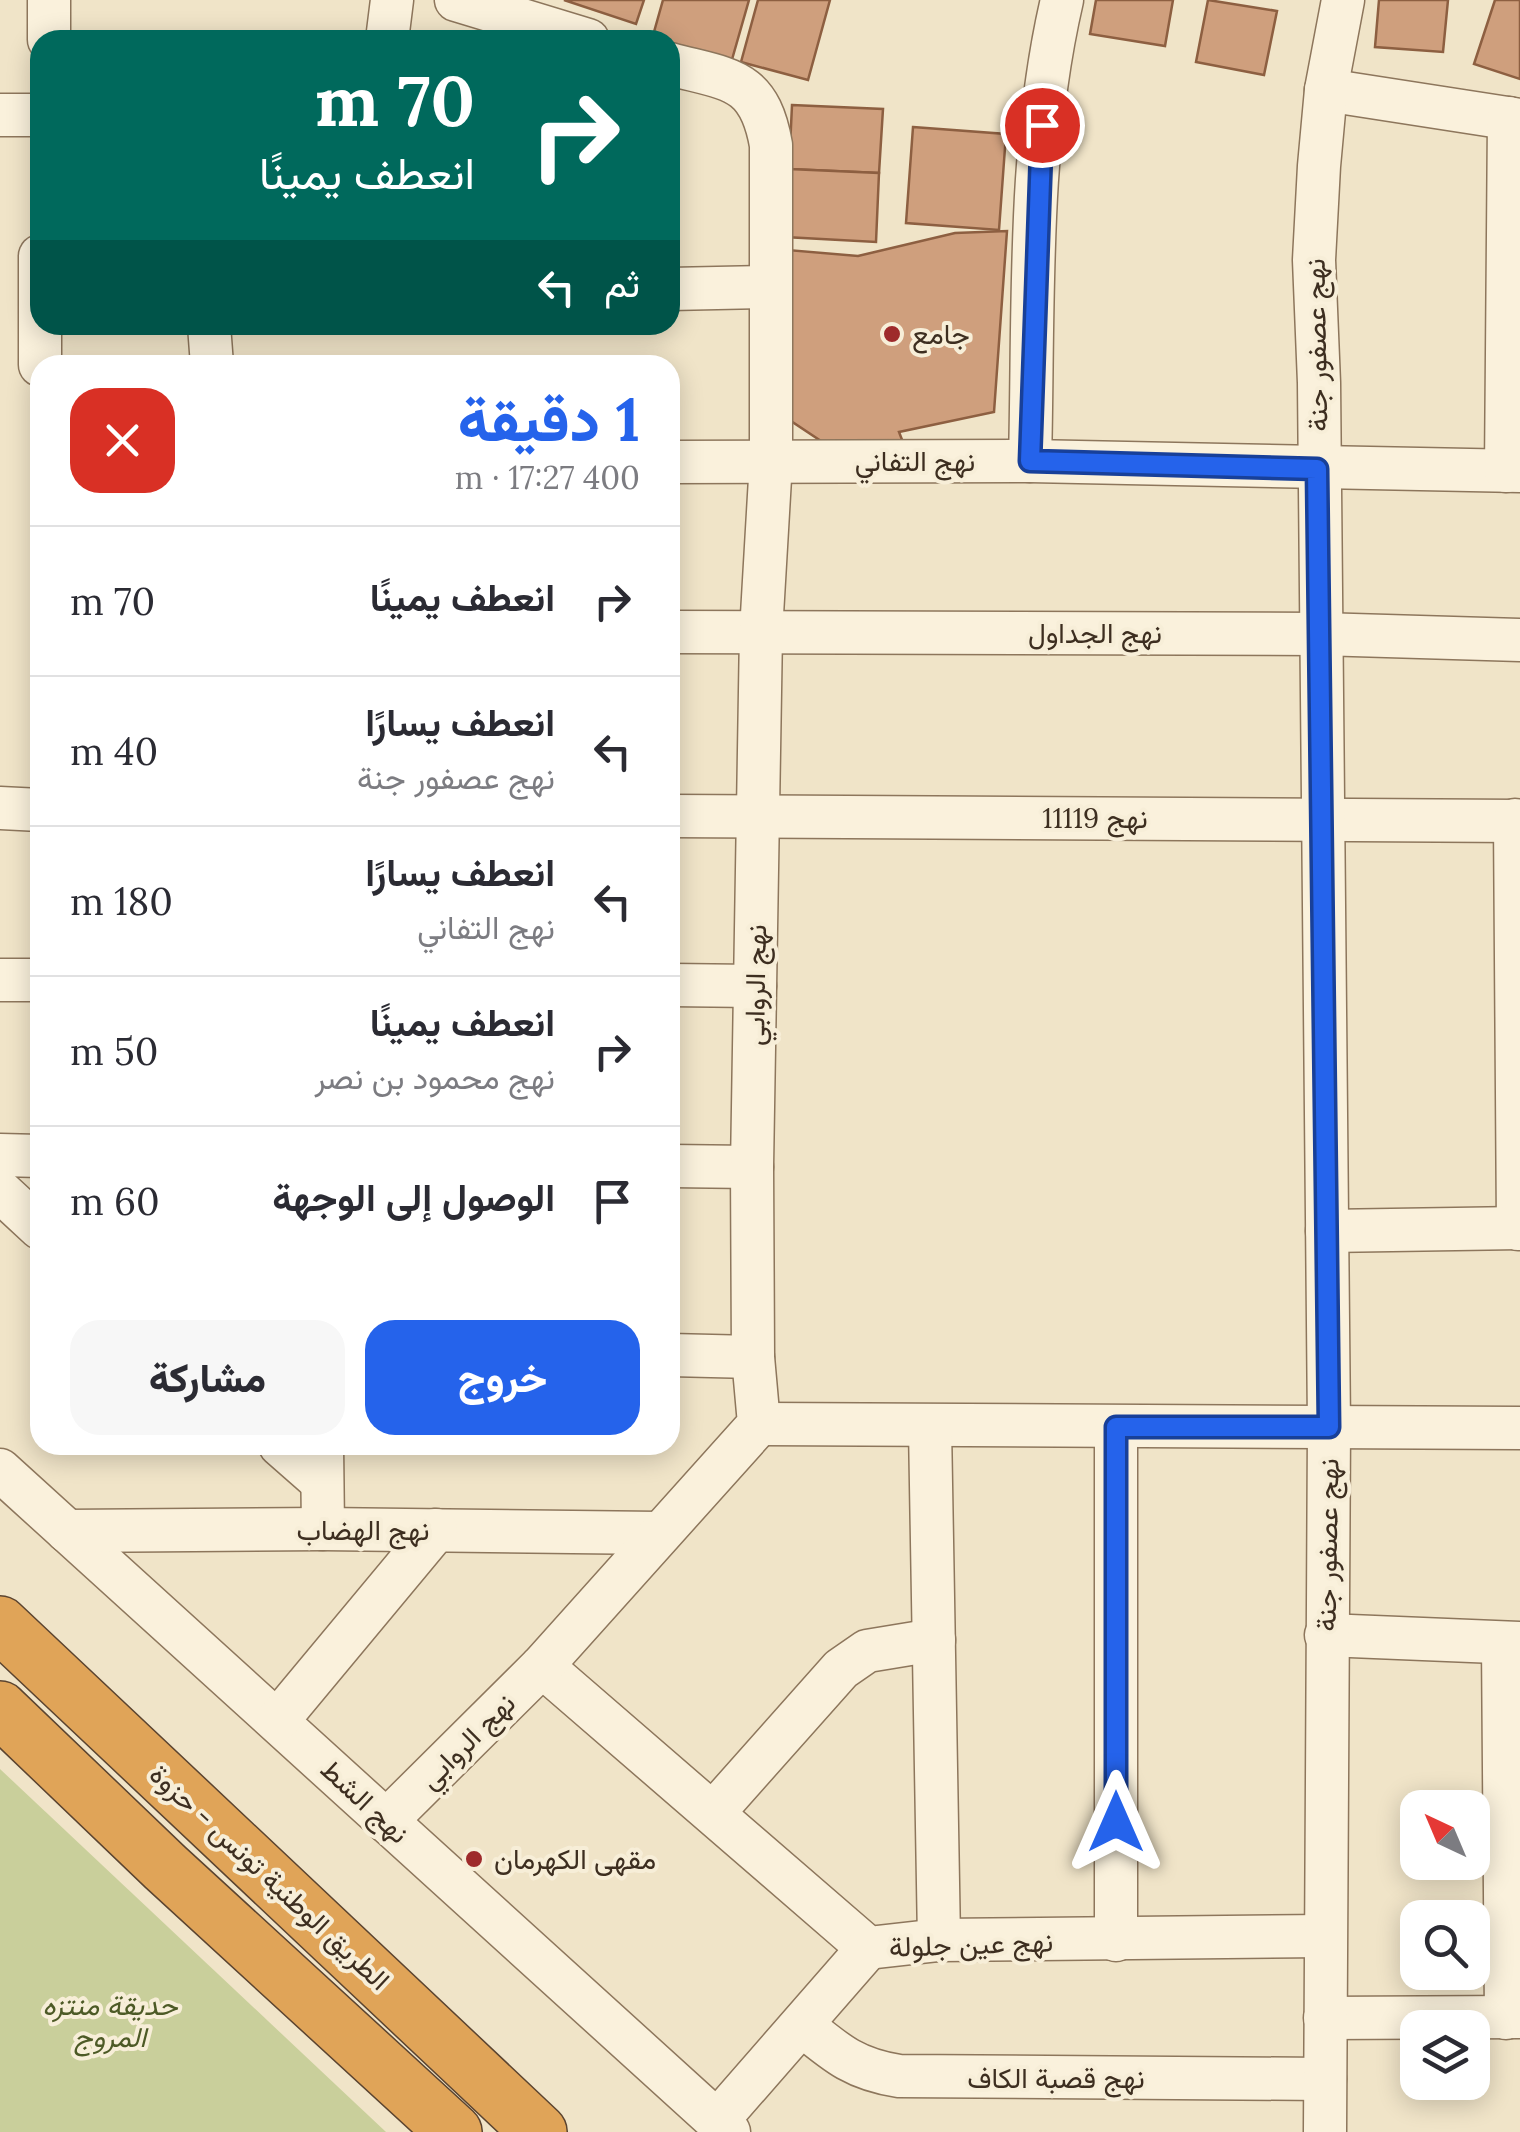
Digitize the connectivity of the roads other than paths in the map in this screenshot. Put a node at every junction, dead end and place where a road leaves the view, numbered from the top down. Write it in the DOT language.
graph roads {
  1 [pos="50,0"];
  2 [pos="392,0"];
  3 [pos="456,0"];
  4 [pos="1062,0"];
  5 [pos="1343,0"];
  6 [pos="49,30"];
  7 [pos="388,30"];
  8 [pos="551,30"];
  9 [pos="680,67"];
  10 [pos="1326,90"];
  11 [pos="30,115"];
  12 [pos="0,116"];
  13 [pos="1515,119"];
  14 [pos="769,287"];
  15 [pos="680,289"];
  16 [pos="771,461"];
  17 [pos="1030,461"];
  18 [pos="680,462"];
  19 [pos="1317,469"];
  20 [pos="1513,471"];
  21 [pos="680,632"];
  22 [pos="761,632"];
  23 [pos="1320,634"];
  24 [pos="1520,640"];
  25 [pos="0,808"];
  26 [pos="30,810"];
  27 [pos="680,816"];
  28 [pos="760,818"];
  29 [pos="1322,818"];
  30 [pos="1517,821"];
  31 [pos="0,980"];
  32 [pos="30,980"];
  33 [pos="680,985"];
  34 [pos="755,986"];
  35 [pos="0,1155"];
  36 [pos="30,1156"];
  37 [pos="680,1166"];
  38 [pos="752,1167"];
  39 [pos="0,1191"];
  40 [pos="30,1219"];
  41 [pos="1519,1228"];
  42 [pos="1327,1231"];
  43 [pos="680,1355"];
  44 [pos="754,1357"];
  45 [pos="759,1424"];
  46 [pos="930,1426"];
  47 [pos="1116,1427"];
  48 [pos="1329,1427"];
  49 [pos="1520,1428"];
  50 [pos="321,1463"];
  51 [pos="0,1470"];
  52 [pos="323,1529"];
  53 [pos="436,1530"];
  54 [pos="67,1531"];
  55 [pos="659,1533"];
  56 [pos="0,1624"];
  57 [pos="1326,1635"];
  58 [pos="934,1640"];
  59 [pos="1512,1643"];
  60 [pos="542,1666"];
  61 [pos="0,1709"];
  62 [pos="278,1720"];
  63 [pos="713,1814"];
  64 [pos="386,1822"];
  65 [pos="1512,1860"];
  66 [pos="1325,1936"];
  67 [pos="939,1940"];
  68 [pos="1116,1940"];
  69 [pos="868,1948"];
  70 [pos="1324,2018"];
  71 [pos="1513,2018"];
  72 [pos="802,2026"];
  73 [pos="1325,2079"];
  74 [pos="723,2127"];
  75 [pos="454,2132"];
  76 [pos="539,2132"];
  77 [pos="1325,2132"];
  1 -- 6 [label="street"];
  2 -- 7 [label="street"];
  3 -- 8 [label="street"];
  4 -- 17 [label="street"];
  5 -- 10 [label="street, نهج عصفور جنة"];
  9 -- 14 [label="street, نهج الروابي"];
  10 -- 13 [label="street"];
  10 -- 19 [label="street, نهج عصفور جنة"];
  11 -- 12 [label="street"];
  13 -- 20 [label="street"];
  14 -- 15 [label="street"];
  14 -- 16 [label="street, نهج الروابي"];
  16 -- 17 [label="street, نهج التفاني"];
  16 -- 18 [label="street, نهج التفاني"];
  16 -- 22 [label="street, نهج الروابي"];
  17 -- 19 [label="street, نهج التفاني"];
  19 -- 20 [label="street, نهج التفاني"];
  19 -- 23 [label="street, نهج عصفور جنة"];
  21 -- 22 [label="street, نهج الجداول"];
  22 -- 23 [label="street, نهج الجداول"];
  22 -- 28 [label="street, نهج الروابي"];
  23 -- 24 [label="street, نهج الجداول"];
  23 -- 29 [label="street, نهج عصفور جنة"];
  25 -- 26 [label="street"];
  27 -- 28 [label="street, نهج 11119"];
  28 -- 29 [label="street, نهج 11119"];
  28 -- 34 [label="street, نهج الروابي"];
  29 -- 30 [label="street, نهج 11119"];
  29 -- 42 [label="street, نهج عصفور جنة"];
  30 -- 41 [label="street"];
  31 -- 32 [label="street"];
  33 -- 34 [label="street"];
  34 -- 38 [label="street, نهج الروابي"];
  35 -- 36 [label="street"];
  37 -- 38 [label="street"];
  38 -- 44 [label="street, نهج الروابي"];
  39 -- 40 [label="street"];
  41 -- 42 [label="street"];
  42 -- 48 [label="street, نهج عصفور جنة"];
  43 -- 44 [label="street"];
  44 -- 45 [label="street, نهج الروابي"];
  45 -- 46 [label="street"];
  45 -- 55 [label="street, نهج الروابي"];
  46 -- 47 [label="street"];
  46 -- 58 [label="street"];
  47 -- 48 [label="street"];
  47 -- 68 [label="street"];
  48 -- 49 [label="street"];
  48 -- 57 [label="street, نهج عصفور جنة"];
  50 -- 52 [label="street"];
  51 -- 54 [label="street, نهج الشط"];
  52 -- 53 [label="street, نهج الهضاب"];
  52 -- 54 [label="street, نهج الهضاب"];
  53 -- 55 [label="street, نهج الهضاب"];
  53 -- 62 [label="street"];
  54 -- 62 [label="street, نهج الشط"];
  55 -- 60 [label="street, نهج الروابي"];
  56 -- 76 [label="highway, الطريق الوطنية تونس - حزوة"];
  57 -- 59 [label="street"];
  57 -- 66 [label="street, نهج عصفور جنة"];
  58 -- 63 [label="street"];
  58 -- 67 [label="street"];
  59 -- 65 [label="street"];
  60 -- 63 [label="street, نهج عين جلولة"];
  60 -- 64 [label="street, نهج الروابي"];
  61 -- 75 [label="highway"];
  62 -- 64 [label="street, نهج الشط"];
  63 -- 69 [label="street, نهج عين جلولة"];
  64 -- 74 [label="street, نهج الشط"];
  65 -- 71 [label="street"];
  66 -- 68 [label="street, نهج عين جلولة"];
  66 -- 70 [label="street, نهج عصفور جنة"];
  67 -- 68 [label="street, نهج عين جلولة"];
  67 -- 69 [label="street, نهج عين جلولة"];
  69 -- 72 [label="street"];
  70 -- 71 [label="street"];
  70 -- 73 [label="street, نهج عصفور جنة"];
  72 -- 73 [label="street, نهج قصبة الكاف"];
  72 -- 74 [label="street"];
  73 -- 77 [label="street, نهج عصفور جنة"];
}
